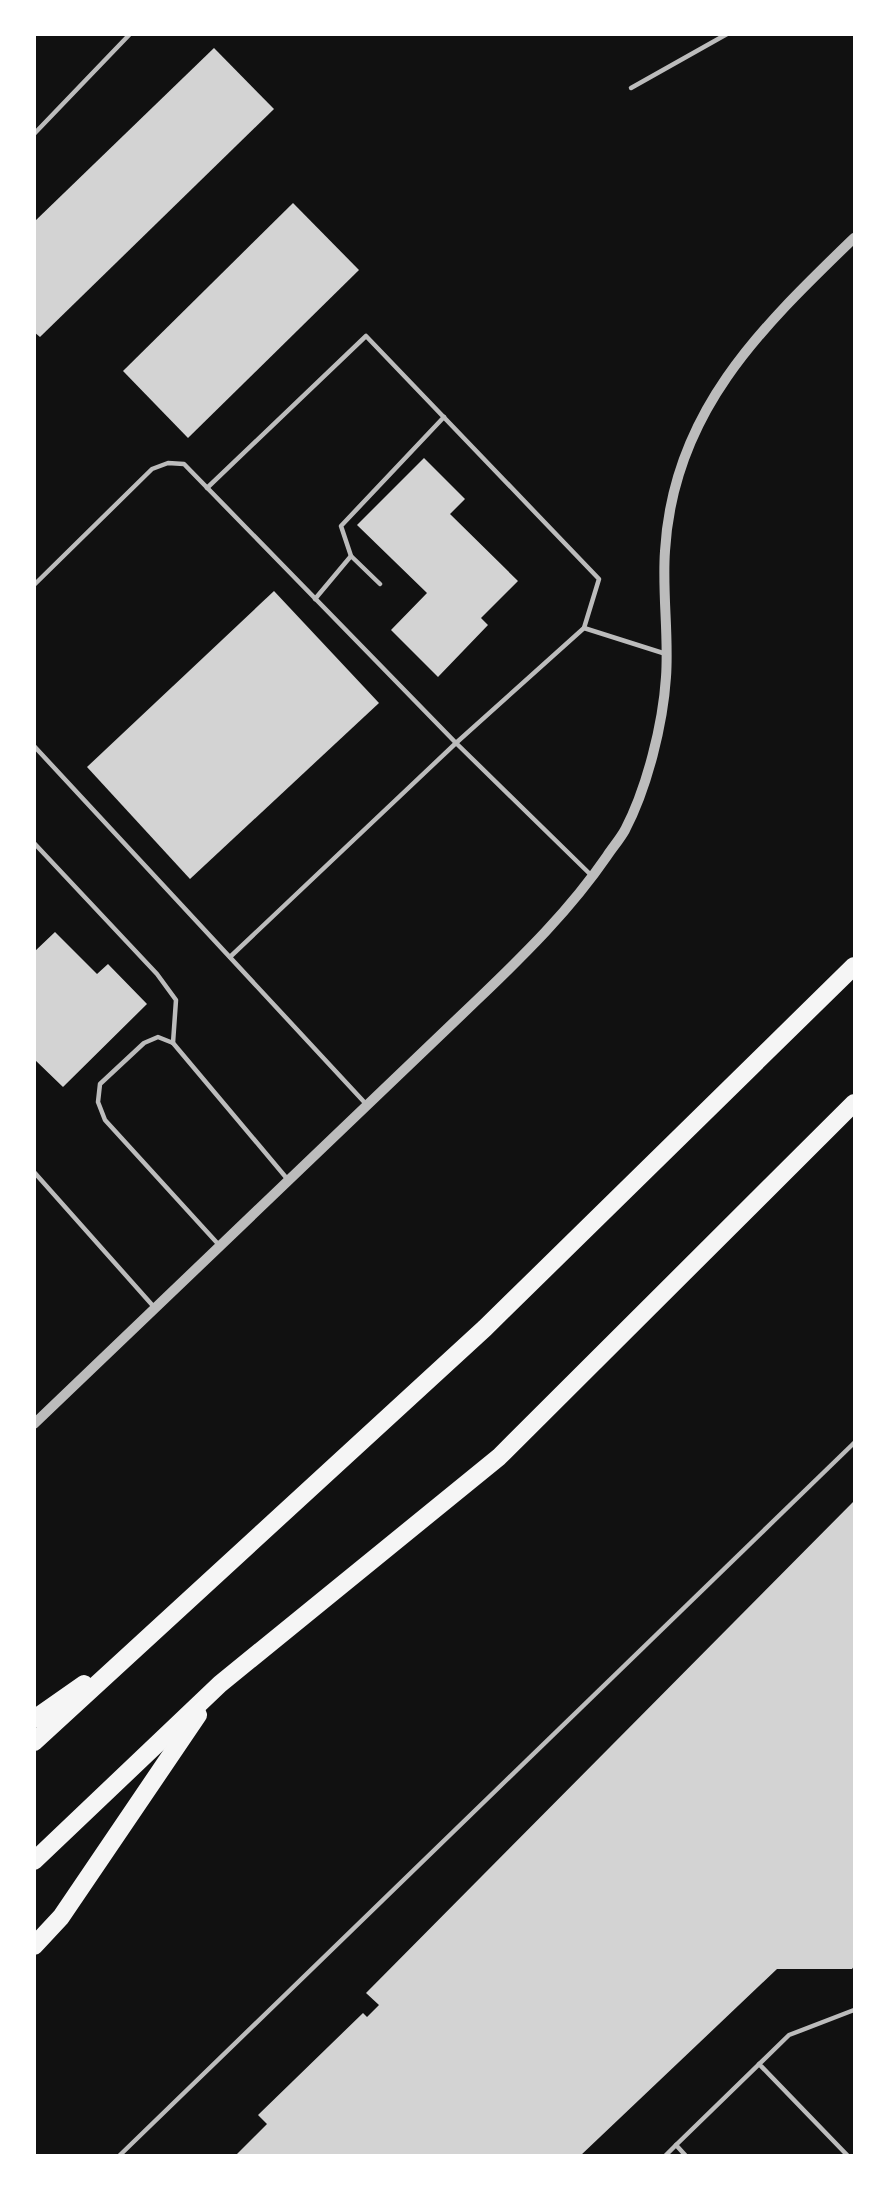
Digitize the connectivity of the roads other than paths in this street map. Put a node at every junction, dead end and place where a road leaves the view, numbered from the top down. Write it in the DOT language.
graph roads {
  1 [pos="130,34"];
  2 [pos="727,34"];
  3 [pos="631,88"];
  4 [pos="34,134"];
  5 [pos="855,238"];
  6 [pos="444,417"];
  7 [pos="207,488"];
  8 [pos="351,556"];
  9 [pos="380,584"];
  10 [pos="34,585"];
  11 [pos="315,599"];
  12 [pos="584,628"];
  13 [pos="666,654"];
  14 [pos="456,743"];
  15 [pos="34,746"];
  16 [pos="34,843"];
  17 [pos="593,877"];
  18 [pos="230,957"];
  19 [pos="855,966"];
  20 [pos="173,1043"];
  21 [pos="855,1103"];
  22 [pos="368,1106"];
  23 [pos="34,1172"];
  24 [pos="289,1181"];
  25 [pos="220,1247"];
  26 [pos="156,1309"];
  27 [pos="34,1424"];
  28 [pos="855,1443"];
  29 [pos="148,1637"];
  30 [pos="220,1684"];
  31 [pos="34,1719"];
  32 [pos="34,1742"];
  33 [pos="34,1861"];
  34 [pos="34,1946"];
  35 [pos="854,2011"];
  36 [pos="759,2064"];
  37 [pos="676,2145"];
  38 [pos="119,2156"];
  39 [pos="664,2156"];
  40 [pos="686,2156"];
  41 [pos="848,2156"];
  1 -- 4 [label="lane"];
  2 -- 3 [label="lane"];
  5 -- 13 [label="street"];
  6 -- 7 [label="lane"];
  6 -- 8 [label="lane"];
  6 -- 12 [label="lane"];
  7 -- 10 [label="lane"];
  7 -- 11 [label="lane"];
  8 -- 9 [label="lane"];
  8 -- 11 [label="lane"];
  11 -- 14 [label="lane"];
  12 -- 13 [label="lane"];
  12 -- 14 [label="lane"];
  13 -- 17 [label="street"];
  14 -- 17 [label="lane"];
  14 -- 18 [label="lane"];
  15 -- 18 [label="lane"];
  16 -- 20 [label="lane"];
  17 -- 22 [label="street"];
  18 -- 22 [label="lane"];
  19 -- 29 [label="highway"];
  20 -- 24 [label="lane"];
  20 -- 25 [label="lane"];
  21 -- 30 [label="highway"];
  22 -- 24 [label="street"];
  23 -- 26 [label="lane"];
  24 -- 25 [label="street"];
  25 -- 26 [label="street"];
  26 -- 27 [label="street"];
  28 -- 38 [label="lane"];
  29 -- 31 [label="highway"];
  29 -- 32 [label="highway"];
  30 -- 33 [label="highway"];
  30 -- 34 [label="highway"];
  35 -- 36 [label="lane"];
  36 -- 37 [label="lane"];
  36 -- 41 [label="lane"];
  37 -- 39 [label="lane"];
  37 -- 40 [label="lane"];
}
